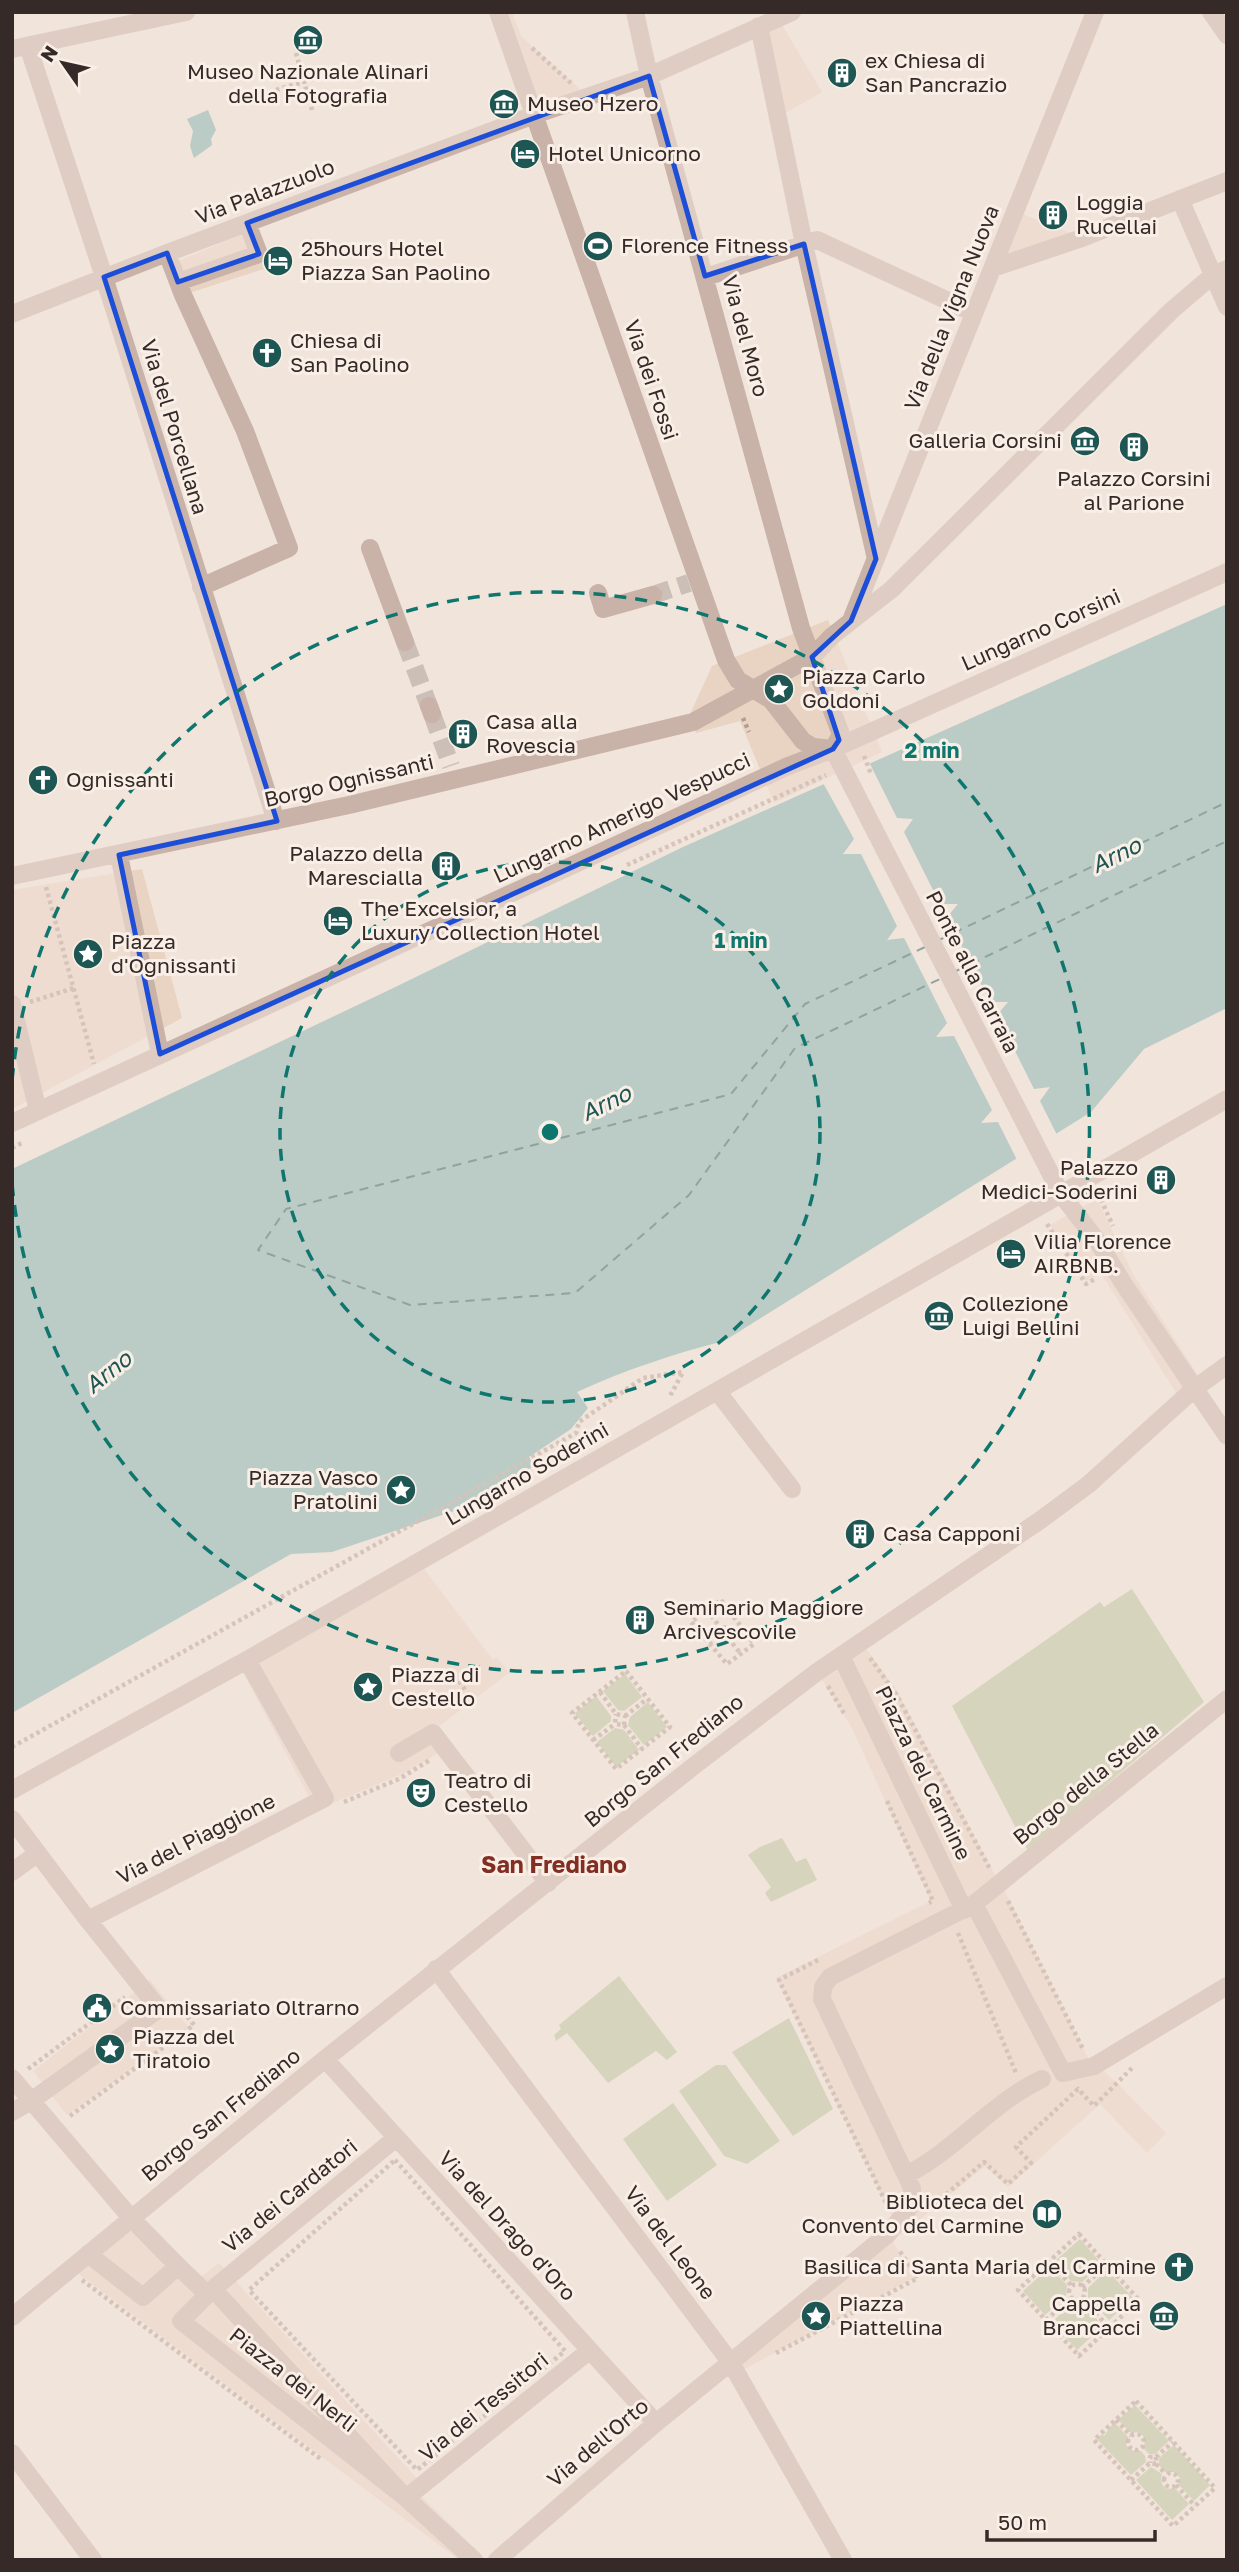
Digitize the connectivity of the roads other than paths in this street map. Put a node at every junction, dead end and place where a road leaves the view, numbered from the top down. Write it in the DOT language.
graph roads {
  1 [pos="187,12"];
  2 [pos="498,12"];
  3 [pos="635,12"];
  4 [pos="792,12"];
  5 [pos="1095,12"];
  6 [pos="1211,12"];
  7 [pos="759,26"];
  8 [pos="1227,35"];
  9 [pos="20,48"];
  10 [pos="649,76"];
  11 [pos="534,115"];
  12 [pos="1227,181"];
  13 [pos="1180,199"];
  14 [pos="247,223"];
  15 [pos="804,244"];
  16 [pos="167,253"];
  17 [pos="993,268"];
  18 [pos="1220,272"];
  19 [pos="706,276"];
  20 [pos="104,277"];
  21 [pos="180,289"];
  22 [pos="1227,307"];
  23 [pos="974,313"];
  24 [pos="12,314"];
  25 [pos="370,548"];
  26 [pos="876,559"];
  27 [pos="1227,572"];
  28 [pos="201,587"];
  29 [pos="598,593"];
  30 [pos="653,595"];
  31 [pos="851,621"];
  32 [pos="405,642"];
  33 [pos="812,657"];
  34 [pos="754,690"];
  35 [pos="833,749"];
  36 [pos="276,821"];
  37 [pos="119,855"];
  38 [pos="12,876"];
  39 [pos="13,1013"];
  40 [pos="160,1054"];
  41 [pos="1227,1099"];
  42 [pos="38,1111"];
  43 [pos="12,1123"];
  44 [pos="1061,1194"];
  45 [pos="1227,1365"];
  46 [pos="1194,1390"];
  47 [pos="718,1391"];
  48 [pos="1227,1436"];
  49 [pos="792,1489"];
  50 [pos="841,1656"];
  51 [pos="247,1660"];
  52 [pos="1227,1699"];
  53 [pos="399,1753"];
  54 [pos="12,1790"];
  55 [pos="12,1819"];
  56 [pos="38,1853"];
  57 [pos="12,1872"];
  58 [pos="548,1883"];
  59 [pos="969,1907"];
  60 [pos="88,1920"];
  61 [pos="436,1969"];
  62 [pos="1227,1986"];
  63 [pos="325,2059"];
  64 [pos="18,2075"];
  65 [pos="1042,2080"];
  66 [pos="31,2101"];
  67 [pos="12,2112"];
  68 [pos="397,2137"];
  69 [pos="906,2175"];
  70 [pos="131,2218"];
  71 [pos="88,2255"];
  72 [pos="178,2266"];
  73 [pos="210,2291"];
  74 [pos="12,2318"];
  75 [pos="589,2351"];
  76 [pos="731,2363"];
  77 [pos="656,2423"];
  78 [pos="12,2453"];
  79 [pos="407,2498"];
  80 [pos="93,2560"];
  81 [pos="474,2560"];
  82 [pos="497,2560"];
  83 [pos="844,2560"];
  1 -- 9 [label="street"];
  2 -- 11 [label="street, Via dei Fossi"];
  3 -- 10 [label="street, Via del Moro"];
  4 -- 7 [label="street, Via Palazzuolo"];
  5 -- 17 [label="street, Via della Vigna Nuova"];
  6 -- 8 [label="street"];
  7 -- 10 [label="street, Via Palazzuolo"];
  7 -- 15 [label="street"];
  9 -- 20 [label="street, Via del Porcellana"];
  10 -- 11 [label="street, Via Palazzuolo"];
  10 -- 19 [label="street, Via del Moro"];
  11 -- 14 [label="street, Via Palazzuolo"];
  11 -- 34 [label="street, Via dei Fossi"];
  12 -- 13 [label="street"];
  13 -- 17 [label="street"];
  13 -- 18 [label="street"];
  14 -- 16 [label="street, Via Palazzuolo"];
  14 -- 21 [label="street"];
  15 -- 19 [label="street"];
  15 -- 23 [label="street"];
  15 -- 26 [label="street"];
  16 -- 20 [label="street, Via Palazzuolo"];
  16 -- 21 [label="street"];
  17 -- 23 [label="street, Via della Vigna Nuova"];
  18 -- 22 [label="street"];
  18 -- 31 [label="street"];
  19 -- 33 [label="street, Via del Moro"];
  20 -- 24 [label="street, Via Palazzuolo"];
  20 -- 28 [label="street, Via del Porcellana"];
  21 -- 28 [label="street"];
  23 -- 26 [label="street, Via della Vigna Nuova"];
  25 -- 32 [label="street"];
  26 -- 31 [label="street, Via della Vigna Nuova"];
  27 -- 35 [label="street, Lungarno Corsini"];
  28 -- 36 [label="street, Via del Porcellana"];
  29 -- 30 [label="street"];
  31 -- 33 [label="street"];
  33 -- 34 [label="street"];
  33 -- 35 [label="street"];
  34 -- 35 [label="street"];
  34 -- 36 [label="street, Borgo Ognissanti"];
  35 -- 40 [label="street, Lungarno Amerigo Vespucci"];
  35 -- 44 [label="street, Ponte alla Carraia"];
  36 -- 37 [label="street, Borgo Ognissanti"];
  37 -- 38 [label="street, Borgo Ognissanti"];
  37 -- 40 [label="street"];
  39 -- 42 [label="street"];
  40 -- 42 [label="street, Lungarno Amerigo Vespucci"];
  41 -- 44 [label="street, Lungarno Soderini"];
  42 -- 43 [label="street, Lungarno Amerigo Vespucci"];
  44 -- 46 [label="street, Ponte alla Carraia"];
  44 -- 47 [label="street, Lungarno Soderini"];
  45 -- 46 [label="street, Borgo San Frediano"];
  46 -- 48 [label="street, Ponte alla Carraia"];
  46 -- 50 [label="street, Borgo San Frediano"];
  47 -- 49 [label="street"];
  47 -- 51 [label="street, Lungarno Soderini"];
  50 -- 58 [label="street, Borgo San Frediano"];
  50 -- 59 [label="street, Piazza del Carmine"];
  51 -- 54 [label="street, Lungarno Soderini"];
  51 -- 60 [label="street, Via del Piaggione"];
  52 -- 59 [label="street, Borgo della Stella"];
  53 -- 58 [label="street"];
  55 -- 56 [label="street"];
  56 -- 57 [label="street"];
  56 -- 60 [label="street"];
  58 -- 61 [label="street, Borgo San Frediano"];
  59 -- 62 [label="street, Piazza del Carmine"];
  59 -- 69 [label="street"];
  60 -- 66 [label="street"];
  61 -- 63 [label="street, Borgo San Frediano"];
  61 -- 76 [label="street, Via del Leone"];
  63 -- 68 [label="street, Via del Drago d'Oro"];
  63 -- 70 [label="street, Borgo San Frediano"];
  64 -- 66 [label="street, Piazza dei Nerli"];
  65 -- 69 [label="street"];
  66 -- 67 [label="street"];
  66 -- 70 [label="street, Piazza dei Nerli"];
  68 -- 73 [label="street, Via dei Cardatori"];
  68 -- 75 [label="street, Via del Drago d'Oro"];
  69 -- 76 [label="street"];
  70 -- 71 [label="street, Borgo San Frediano"];
  70 -- 72 [label="street, Piazza dei Nerli"];
  71 -- 72 [label="street"];
  71 -- 74 [label="street, Borgo San Frediano"];
  72 -- 73 [label="street, Piazza dei Nerli"];
  73 -- 79 [label="street, Piazza dei Nerli"];
  73 -- 79 [label="street, Piazza dei Nerli"];
  75 -- 77 [label="street, Via del Drago d'Oro"];
  75 -- 79 [label="street, Via dei Tessitori"];
  76 -- 77 [label="street, Via dell'Orto"];
  76 -- 83 [label="street, Via del Leone"];
  77 -- 82 [label="street, Via dell'Orto"];
  78 -- 80 [label="street"];
  79 -- 81 [label="street, Piazza dei Nerli"];
}
